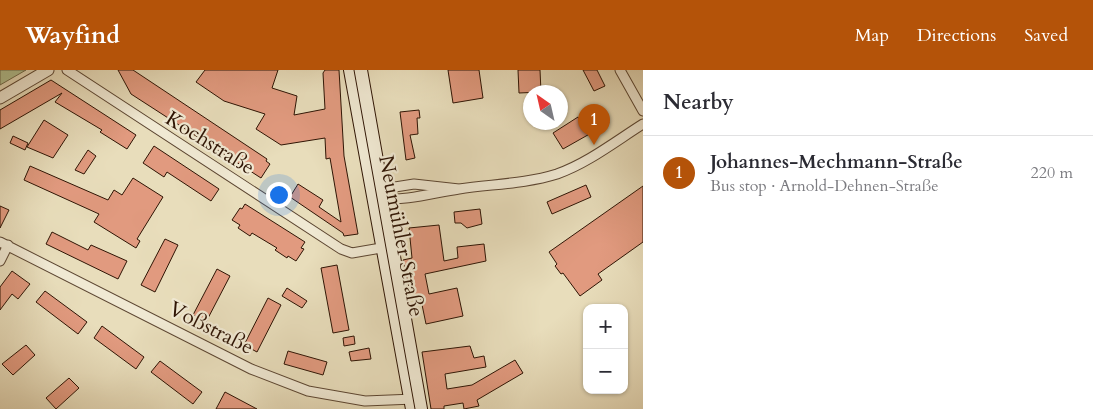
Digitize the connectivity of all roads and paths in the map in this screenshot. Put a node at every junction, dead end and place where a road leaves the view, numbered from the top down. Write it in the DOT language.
graph roads {
  1 [pos="48,70"];
  2 [pos="67,70"];
  3 [pos="350,70"];
  4 [pos="361,70"];
  5 [pos="620,70"];
  6 [pos="0,98"];
  7 [pos="643,111"];
  8 [pos="643,124"];
  9 [pos="460,188"];
  10 [pos="378,194"];
  11 [pos="4,244"];
  12 [pos="387,247"];
  13 [pos="0,261"];
  14 [pos="416,404"];
  1 -- 6 [label="street"];
  2 -- 12 [label="street, Kochstraße"];
  3 -- 10 [label="main road, Neumühler Straße"];
  4 -- 10 [label="main road, Neumühler Straße"];
  5 -- 7 [label="street"];
  8 -- 9 [label="street"];
  9 -- 10 [label="street"];
  9 -- 10 [label="street"];
  10 -- 12 [label="main road, Neumühler Straße"];
  11 -- 13 [label="street"];
  11 -- 14 [label="street, Voßstraße"];
  12 -- 14 [label="main road, Neumühler Straße"];
}
